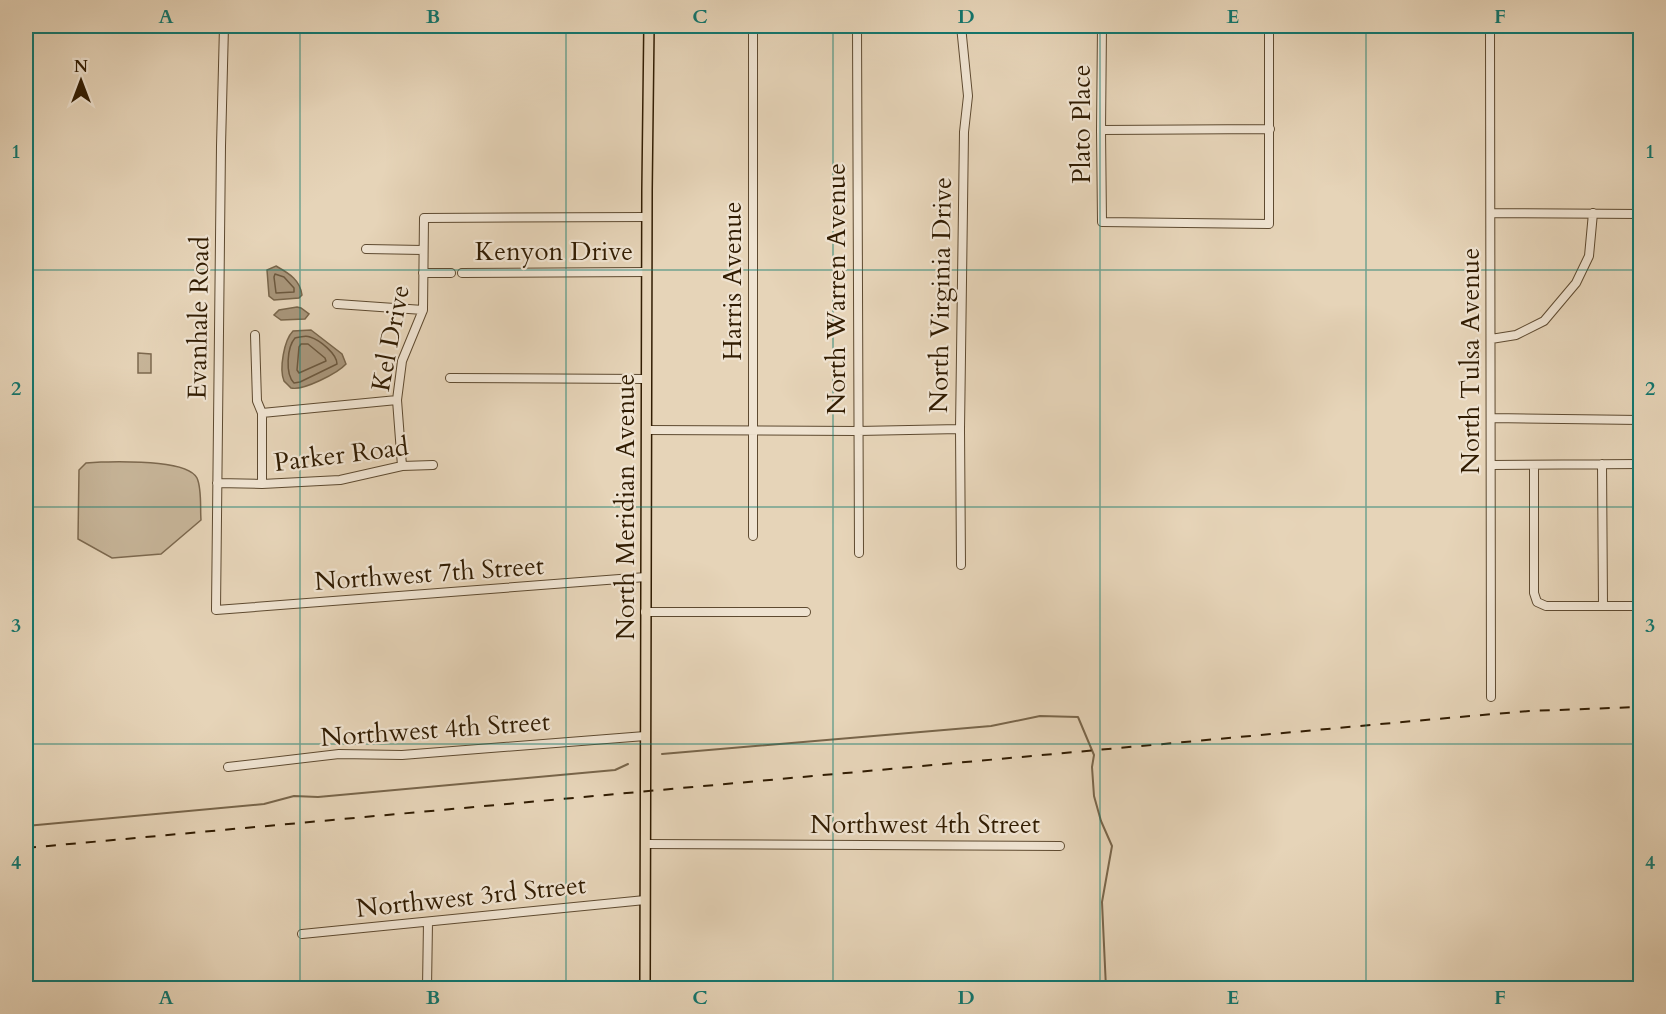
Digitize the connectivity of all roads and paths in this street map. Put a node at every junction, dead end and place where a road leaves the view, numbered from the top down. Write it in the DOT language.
graph roads {
  1 [pos="224,26"];
  2 [pos="649,26"];
  3 [pos="753,26"];
  4 [pos="856,26"];
  5 [pos="961,26"];
  6 [pos="1102,26"];
  7 [pos="1269,26"];
  8 [pos="1490,26"];
  9 [pos="1269,129"];
  10 [pos="1101,130"];
  11 [pos="1491,213"];
  12 [pos="1593,213"];
  13 [pos="1641,214"];
  14 [pos="646,217"];
  15 [pos="366,249"];
  16 [pos="423,250"];
  17 [pos="646,272"];
  18 [pos="423,273"];
  19 [pos="451,273"];
  20 [pos="462,273"];
  21 [pos="337,304"];
  22 [pos="423,309"];
  23 [pos="255,335"];
  24 [pos="1491,339"];
  25 [pos="450,378"];
  26 [pos="646,379"];
  27 [pos="397,400"];
  28 [pos="262,413"];
  29 [pos="1491,418"];
  30 [pos="1641,420"];
  31 [pos="960,429"];
  32 [pos="646,430"];
  33 [pos="753,431"];
  34 [pos="858,431"];
  35 [pos="1641,464"];
  36 [pos="433,465"];
  37 [pos="1491,465"];
  38 [pos="1534,465"];
  39 [pos="1602,465"];
  40 [pos="402,466"];
  41 [pos="217,483"];
  42 [pos="262,484"];
  43 [pos="753,537"];
  44 [pos="859,553"];
  45 [pos="961,565"];
  46 [pos="646,577"];
  47 [pos="1603,605"];
  48 [pos="1641,606"];
  49 [pos="216,610"];
  50 [pos="645,612"];
  51 [pos="806,612"];
  52 [pos="1491,697"];
  53 [pos="645,736"];
  54 [pos="228,767"];
  55 [pos="645,844"];
  56 [pos="1060,846"];
  57 [pos="645,900"];
  58 [pos="428,922"];
  59 [pos="302,934"];
  60 [pos="427,988"];
  61 [pos="645,988"];
  1 -- 41 [label="street, Evanhale Road"];
  2 -- 14 [label="main road, North Meridian Avenue"];
  3 -- 33 [label="street, Harris Avenue"];
  4 -- 34 [label="street, North Warren Avenue"];
  5 -- 31 [label="street, North Virginia Drive"];
  6 -- 10 [label="street, Plato Place"];
  7 -- 9 [label="street"];
  8 -- 11 [label="street, North Tulsa Avenue"];
  9 -- 10 [label="street"];
  9 -- 10 [label="street, Plato Place"];
  11 -- 12 [label="street"];
  11 -- 24 [label="street, North Tulsa Avenue"];
  12 -- 13 [label="street"];
  12 -- 24 [label="street"];
  14 -- 16 [label="street, Kel Drive"];
  14 -- 17 [label="main road, North Meridian Avenue"];
  15 -- 16 [label="street"];
  16 -- 18 [label="street, Kel Drive"];
  17 -- 20 [label="street, Kenyon Drive"];
  17 -- 26 [label="main road, North Meridian Avenue"];
  18 -- 19 [label="street, Kenyon Drive"];
  18 -- 22 [label="street, Kel Drive"];
  21 -- 22 [label="street"];
  22 -- 27 [label="street, Kel Drive"];
  23 -- 28 [label="street"];
  24 -- 29 [label="street, North Tulsa Avenue"];
  25 -- 26 [label="street"];
  26 -- 32 [label="main road, North Meridian Avenue"];
  27 -- 28 [label="street"];
  27 -- 40 [label="street, Kel Drive"];
  28 -- 42 [label="street"];
  29 -- 30 [label="street"];
  29 -- 37 [label="street, North Tulsa Avenue"];
  31 -- 34 [label="street"];
  31 -- 45 [label="street, North Virginia Drive"];
  32 -- 33 [label="street"];
  32 -- 46 [label="main road, North Meridian Avenue"];
  33 -- 34 [label="street"];
  33 -- 43 [label="street, Harris Avenue"];
  34 -- 44 [label="street, North Warren Avenue"];
  35 -- 39 [label="street"];
  36 -- 40 [label="street, Parker Road"];
  37 -- 38 [label="street"];
  37 -- 52 [label="street, North Tulsa Avenue"];
  38 -- 39 [label="street"];
  38 -- 47 [label="street"];
  39 -- 47 [label="street"];
  40 -- 42 [label="street, Parker Road"];
  41 -- 42 [label="street, Parker Road"];
  41 -- 49 [label="street, Evanhale Road"];
  46 -- 49 [label="street, Northwest 7th Street"];
  46 -- 50 [label="main road, North Meridian Avenue"];
  47 -- 48 [label="street"];
  50 -- 51 [label="street"];
  50 -- 53 [label="main road, North Meridian Avenue"];
  53 -- 54 [label="street, Northwest 4th Street"];
  53 -- 55 [label="main road, North Meridian Avenue"];
  55 -- 56 [label="street, Northwest 4th Street"];
  55 -- 57 [label="main road, North Meridian Avenue"];
  57 -- 58 [label="street, Northwest 3rd Street"];
  57 -- 61 [label="main road, North Meridian Avenue"];
  58 -- 59 [label="street, Northwest 3rd Street"];
  58 -- 60 [label="street"];
}
